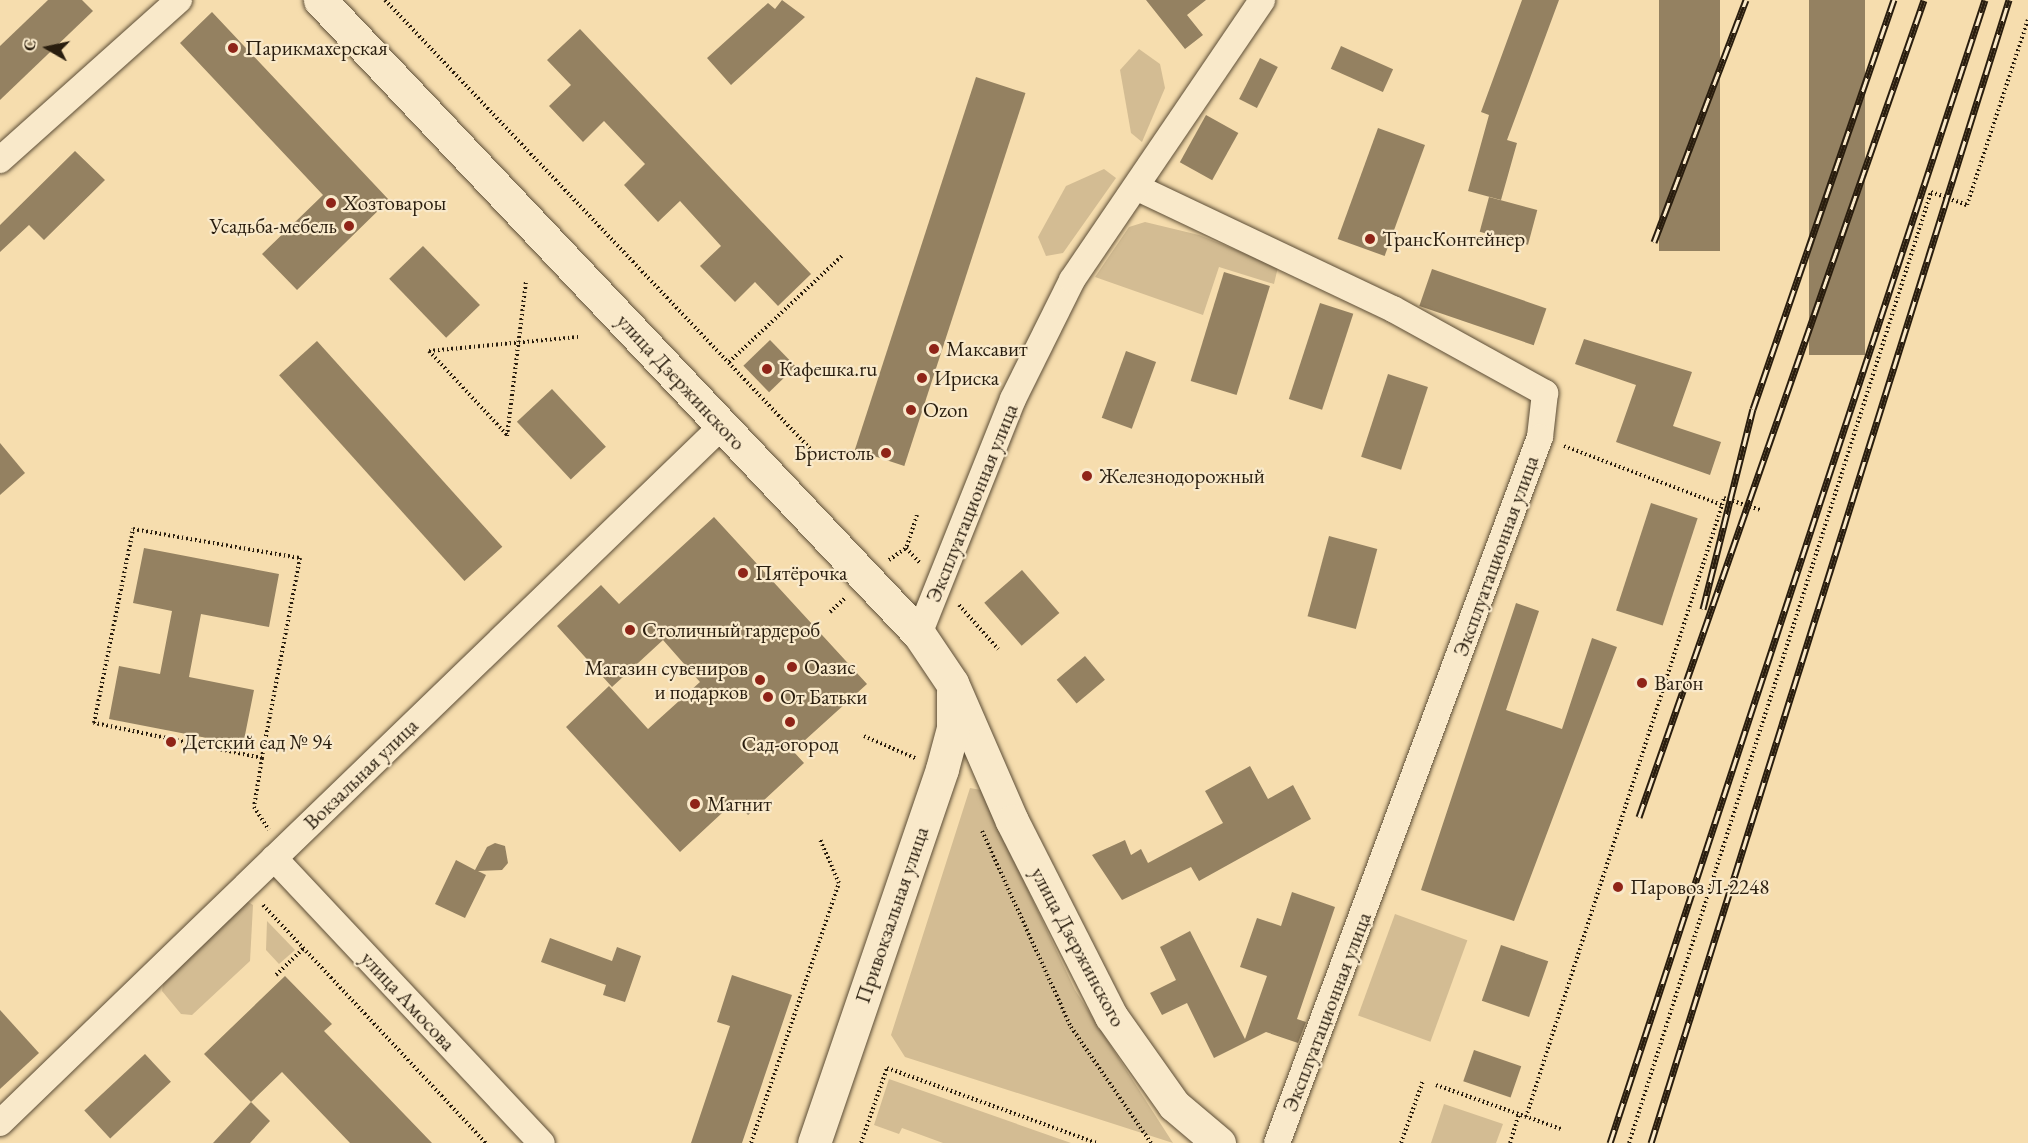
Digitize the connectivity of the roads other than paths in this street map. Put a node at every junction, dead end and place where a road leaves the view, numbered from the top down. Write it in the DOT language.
graph roads {
  1 [pos="179,0"];
  2 [pos="320,0"];
  3 [pos="1262,0"];
  4 [pos="0,159"];
  5 [pos="1138,188"];
  6 [pos="722,426"];
  7 [pos="919,634"];
  8 [pos="952,683"];
  9 [pos="941,773"];
  10 [pos="1000,792"];
  11 [pos="280,852"];
  12 [pos="0,1123"];
  13 [pos="542,1143"];
  14 [pos="814,1143"];
  15 [pos="1220,1143"];
  16 [pos="1277,1143"];
  1 -- 4 [label="street"];
  2 -- 6 [label="street, улица Дзержинского"];
  3 -- 5 [label="street, Эксплуатационная улица"];
  5 -- 7 [label="street, Эксплуатационная улица"];
  5 -- 16 [label="street, Эксплуатационная улица"];
  6 -- 7 [label="street, улица Дзержинского"];
  6 -- 11 [label="street, Вокзальная улица"];
  7 -- 8 [label="street, улица Дзержинского"];
  8 -- 9 [label="street, Привокзальная улица"];
  8 -- 10 [label="street, улица Дзержинского"];
  9 -- 10 [label="street"];
  9 -- 14 [label="street, Привокзальная улица"];
  10 -- 15 [label="street, улица Дзержинского"];
  11 -- 12 [label="street, Вокзальная улица"];
  11 -- 13 [label="street, улица Амосова"];
}
